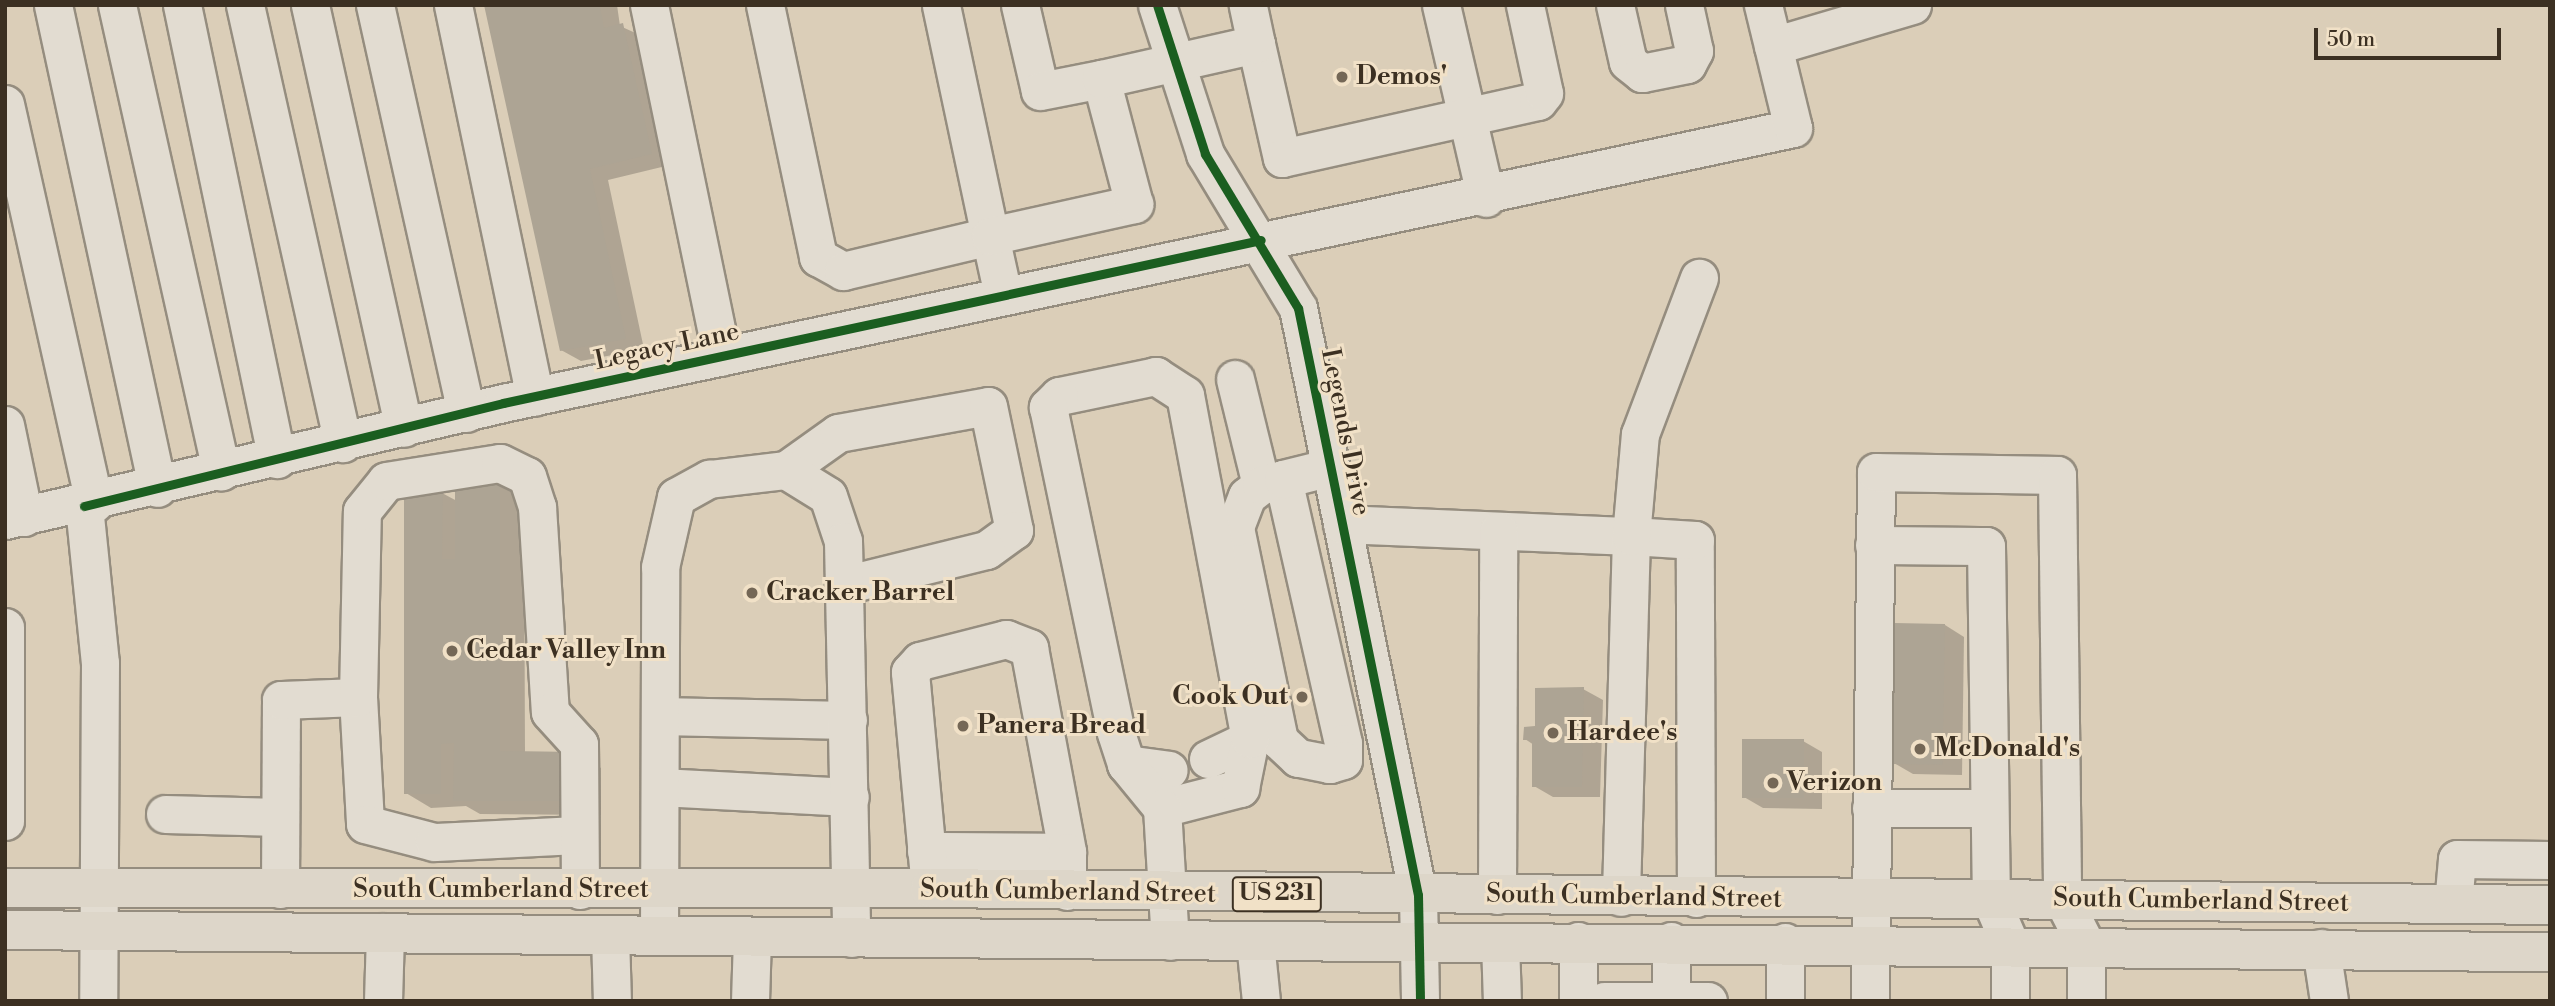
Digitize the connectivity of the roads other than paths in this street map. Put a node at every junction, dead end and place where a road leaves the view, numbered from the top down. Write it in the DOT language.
graph roads {
  1 [pos="54,5"];
  2 [pos="117,5"];
  3 [pos="182,5"];
  4 [pos="245,5"];
  5 [pos="310,5"];
  6 [pos="375,5"];
  7 [pos="453,5"];
  8 [pos="649,5"];
  9 [pos="765,5"];
  10 [pos="942,5"];
  11 [pos="1020,5"];
  12 [pos="1157,5"];
  13 [pos="1248,5"];
  14 [pos="1441,5"];
  15 [pos="1525,5"];
  16 [pos="1615,5"];
  17 [pos="1684,5"];
  18 [pos="1763,5"];
  19 [pos="1912,5"];
  20 [pos="1256,44"];
  21 [pos="1773,46"];
  22 [pos="1173,62"];
  23 [pos="1101,79"];
  24 [pos="5,104"];
  25 [pos="1468,119"];
  26 [pos="1486,198"];
  27 [pos="990,236"];
  28 [pos="1261,240"];
  29 [pos="1699,278"];
  30 [pos="1003,295"];
  31 [pos="722,356"];
  32 [pos="1235,379"];
  33 [pos="535,397"];
  34 [pos="466,412"];
  35 [pos="5,425"];
  36 [pos="404,428"];
  37 [pos="343,443"];
  38 [pos="276,458"];
  39 [pos="1331,467"];
  40 [pos="786,470"];
  41 [pos="221,472"];
  42 [pos="157,488"];
  43 [pos="1262,492"];
  44 [pos="89,505"];
  45 [pos="15,518"];
  46 [pos="1342,524"];
  47 [pos="1498,531"];
  48 [pos="1631,536"];
  49 [pos="1874,545"];
  50 [pos="845,584"];
  51 [pos="5,627"];
  52 [pos="358,697"];
  53 [pos="660,716"];
  54 [pos="848,720"];
  55 [pos="1250,739"];
  56 [pos="1208,759"];
  57 [pos="1126,764"];
  58 [pos="1169,770"];
  59 [pos="660,787"];
  60 [pos="850,797"];
  61 [pos="1162,808"];
  62 [pos="1871,808"];
  63 [pos="1988,808"];
  64 [pos="164,814"];
  65 [pos="280,817"];
  66 [pos="5,821"];
  67 [pos="579,835"];
  68 [pos="1067,852"];
  69 [pos="2550,860"];
  70 [pos="928,870"];
  71 [pos="5,888"];
  72 [pos="96,888"];
  73 [pos="280,888"];
  74 [pos="580,890"];
  75 [pos="660,891"];
  76 [pos="1067,891"];
  77 [pos="852,892"];
  78 [pos="1168,894"];
  79 [pos="1418,895"];
  80 [pos="1497,895"];
  81 [pos="1621,897"];
  82 [pos="1696,898"];
  83 [pos="2062,898"];
  84 [pos="1869,900"];
  85 [pos="1991,900"];
  86 [pos="2453,904"];
  87 [pos="2550,905"];
  88 [pos="5,930"];
  89 [pos="96,930"];
  90 [pos="385,932"];
  91 [pos="610,935"];
  92 [pos="659,935"];
  93 [pos="752,937"];
  94 [pos="851,938"];
  95 [pos="1170,941"];
  96 [pos="1671,941"];
  97 [pos="1255,942"];
  98 [pos="1419,942"];
  99 [pos="1500,942"];
  100 [pos="1577,942"];
  101 [pos="1785,942"];
  102 [pos="1870,943"];
  103 [pos="2010,944"];
  104 [pos="2086,945"];
  105 [pos="2321,948"];
  106 [pos="2550,952"];
  107 [pos="1658,1000"];
  108 [pos="98,1001"];
  109 [pos="383,1001"];
  110 [pos="612,1001"];
  111 [pos="750,1001"];
  112 [pos="1261,1001"];
  113 [pos="1420,1001"];
  114 [pos="1502,1001"];
  115 [pos="1578,1001"];
  116 [pos="1604,1001"];
  117 [pos="1708,1001"];
  118 [pos="1786,1001"];
  119 [pos="1870,1001"];
  120 [pos="2010,1001"];
  121 [pos="2086,1001"];
  122 [pos="2329,1001"];
  1 -- 42 [label="street"];
  2 -- 41 [label="street"];
  3 -- 38 [label="street"];
  4 -- 37 [label="street"];
  5 -- 36 [label="street"];
  6 -- 34 [label="street"];
  7 -- 33 [label="street"];
  8 -- 31 [label="street"];
  9 -- 27 [label="street"];
  10 -- 27 [label="street"];
  11 -- 23 [label="street"];
  12 -- 22 [label="street, Legends Drive"];
  13 -- 20 [label="street"];
  14 -- 25 [label="street"];
  15 -- 25 [label="street"];
  16 -- 17 [label="street"];
  18 -- 21 [label="street"];
  19 -- 21 [label="street"];
  20 -- 22 [label="street"];
  20 -- 25 [label="street"];
  21 -- 26 [label="street, Legacy Lane"];
  22 -- 23 [label="street"];
  22 -- 28 [label="street, Legends Drive"];
  23 -- 27 [label="street"];
  24 -- 44 [label="street"];
  25 -- 26 [label="street"];
  26 -- 28 [label="street, Legacy Lane"];
  27 -- 30 [label="street"];
  28 -- 30 [label="street, Legacy Lane"];
  28 -- 39 [label="street, Legends Drive"];
  29 -- 48 [label="street"];
  30 -- 31 [label="street, Legacy Lane"];
  31 -- 33 [label="street, Legacy Lane"];
  32 -- 43 [label="street"];
  33 -- 34 [label="street, Legacy Lane"];
  34 -- 36 [label="street, Legacy Lane"];
  35 -- 45 [label="street"];
  36 -- 37 [label="street, Legacy Lane"];
  37 -- 38 [label="street, Legacy Lane"];
  38 -- 41 [label="street, Legacy Lane"];
  39 -- 43 [label="street"];
  39 -- 46 [label="street, Legends Drive"];
  40 -- 50 [label="street"];
  40 -- 50 [label="street"];
  40 -- 53 [label="street"];
  41 -- 42 [label="street, Legacy Lane"];
  42 -- 44 [label="street, Legacy Lane"];
  43 -- 43 [label="street"];
  44 -- 45 [label="street, Legacy Lane"];
  44 -- 72 [label="street"];
  46 -- 47 [label="street"];
  46 -- 79 [label="street, Legends Drive"];
  47 -- 48 [label="street"];
  47 -- 80 [label="street"];
  48 -- 81 [label="street"];
  48 -- 82 [label="street"];
  49 -- 62 [label="street"];
  49 -- 63 [label="street"];
  49 -- 83 [label="street"];
  50 -- 54 [label="street"];
  51 -- 66 [label="street"];
  52 -- 65 [label="street"];
  52 -- 67 [label="street"];
  52 -- 67 [label="street"];
  53 -- 54 [label="street"];
  53 -- 59 [label="street"];
  54 -- 60 [label="street"];
  55 -- 56 [label="street"];
  55 -- 57 [label="street"];
  55 -- 61 [label="street"];
  57 -- 58 [label="street"];
  57 -- 61 [label="street"];
  59 -- 60 [label="street"];
  59 -- 75 [label="street"];
  60 -- 77 [label="street"];
  61 -- 78 [label="street"];
  62 -- 63 [label="street"];
  62 -- 84 [label="street"];
  63 -- 85 [label="street"];
  64 -- 65 [label="street"];
  65 -- 73 [label="street"];
  67 -- 74 [label="street"];
  68 -- 70 [label="street"];
  68 -- 70 [label="street"];
  68 -- 76 [label="street"];
  69 -- 86 [label="street"];
  70 -- 76 [label="main road, South Cumberland Street / US 231"];
  70 -- 77 [label="main road, South Cumberland Street / US 231"];
  71 -- 72 [label="main road, South Cumberland Street / US 231"];
  72 -- 73 [label="main road, South Cumberland Street / US 231"];
  72 -- 89 [label="street"];
  73 -- 74 [label="main road, South Cumberland Street / US 231"];
  74 -- 75 [label="main road, South Cumberland Street / US 231"];
  75 -- 77 [label="main road, South Cumberland Street / US 231"];
  75 -- 92 [label="street"];
  76 -- 78 [label="main road, South Cumberland Street / US 231"];
  77 -- 94 [label="street"];
  78 -- 79 [label="main road, South Cumberland Street / US 231"];
  78 -- 95 [label="street"];
  79 -- 80 [label="main road, South Cumberland Street / US 231"];
  79 -- 98 [label="street, Legends Drive"];
  80 -- 81 [label="main road, South Cumberland Street / US 231"];
  81 -- 82 [label="main road, South Cumberland Street / US 231"];
  82 -- 84 [label="main road, South Cumberland Street / US 231"];
  83 -- 85 [label="main road, South Cumberland Street / US 231"];
  83 -- 86 [label="main road, South Cumberland Street / US 231"];
  83 -- 104 [label="street"];
  84 -- 85 [label="main road, South Cumberland Street / US 231"];
  84 -- 102 [label="street"];
  85 -- 103 [label="street"];
  86 -- 87 [label="main road, South Cumberland Street / US 231"];
  88 -- 89 [label="main road, South Cumberland Street / US 231"];
  89 -- 90 [label="main road, South Cumberland Street / US 231"];
  89 -- 108 [label="street"];
  90 -- 91 [label="main road, South Cumberland Street / US 231"];
  90 -- 109 [label="street"];
  91 -- 92 [label="main road, South Cumberland Street / US 231"];
  91 -- 110 [label="street"];
  92 -- 93 [label="main road, South Cumberland Street / US 231"];
  93 -- 94 [label="main road, South Cumberland Street / US 231"];
  93 -- 111 [label="street"];
  94 -- 95 [label="main road, South Cumberland Street / US 231"];
  95 -- 97 [label="main road, South Cumberland Street / US 231"];
  96 -- 100 [label="main road, South Cumberland Street / US 231"];
  96 -- 101 [label="main road, South Cumberland Street / US 231"];
  96 -- 107 [label="street"];
  97 -- 98 [label="main road, South Cumberland Street / US 231"];
  97 -- 112 [label="street"];
  98 -- 99 [label="main road, South Cumberland Street / US 231"];
  98 -- 113 [label="street, Legends Drive"];
  99 -- 100 [label="main road, South Cumberland Street / US 231"];
  99 -- 114 [label="street"];
  100 -- 115 [label="street"];
  101 -- 102 [label="main road, South Cumberland Street / US 231"];
  101 -- 118 [label="street"];
  102 -- 103 [label="main road, South Cumberland Street / US 231"];
  102 -- 119 [label="street"];
  103 -- 104 [label="main road, South Cumberland Street / US 231"];
  103 -- 120 [label="street"];
  104 -- 105 [label="main road, South Cumberland Street / US 231"];
  104 -- 121 [label="street"];
  105 -- 106 [label="main road, South Cumberland Street / US 231"];
  105 -- 122 [label="street"];
  107 -- 116 [label="street"];
  107 -- 117 [label="street"];
}
